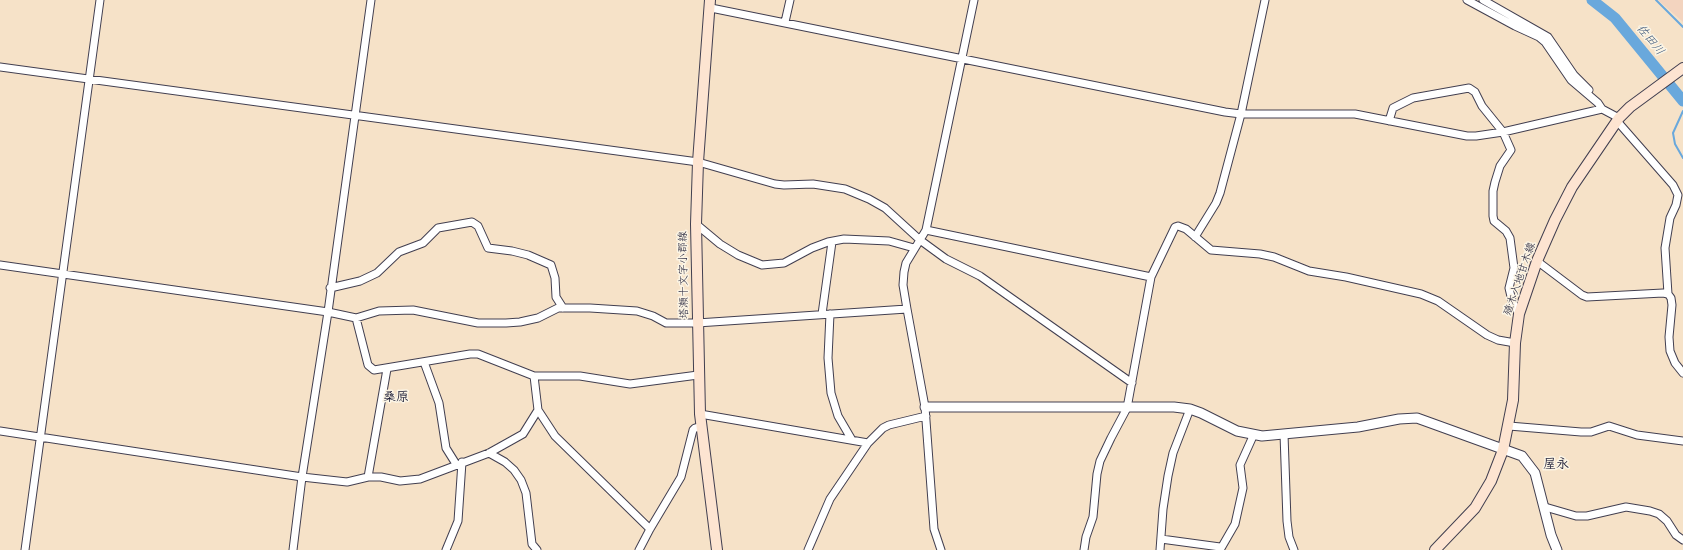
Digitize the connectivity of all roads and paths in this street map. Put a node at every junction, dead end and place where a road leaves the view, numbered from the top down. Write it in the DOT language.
graph roads {
  1 [pos="100,0"];
  2 [pos="371,0"];
  3 [pos="790,0"];
  4 [pos="974,0"];
  5 [pos="1265,0"];
  6 [pos="1466,0"];
  7 [pos="1484,0"];
  8 [pos="711,4"];
  9 [pos="785,22"];
  10 [pos="963,59"];
  11 [pos="0,67"];
  12 [pos="1683,68"];
  13 [pos="89,80"];
  14 [pos="1600,106"];
  15 [pos="1241,114"];
  16 [pos="355,115"];
  17 [pos="1618,120"];
  18 [pos="1389,121"];
  19 [pos="1503,132"];
  20 [pos="698,162"];
  21 [pos="696,224"];
  22 [pos="926,230"];
  23 [pos="1195,237"];
  24 [pos="920,240"];
  25 [pos="832,242"];
  26 [pos="914,248"];
  27 [pos="1537,261"];
  28 [pos="0,265"];
  29 [pos="63,274"];
  30 [pos="1151,277"];
  31 [pos="330,288"];
  32 [pos="1668,294"];
  33 [pos="563,308"];
  34 [pos="907,309"];
  35 [pos="328,312"];
  36 [pos="822,314"];
  37 [pos="830,314"];
  38 [pos="1519,314"];
  39 [pos="356,318"];
  40 [pos="697,322"];
  41 [pos="1515,343"];
  42 [pos="424,362"];
  43 [pos="387,369"];
  44 [pos="1683,373"];
  45 [pos="534,376"];
  46 [pos="698,376"];
  47 [pos="1132,383"];
  48 [pos="1127,408"];
  49 [pos="1190,409"];
  50 [pos="538,410"];
  51 [pos="926,411"];
  52 [pos="700,414"];
  53 [pos="702,426"];
  54 [pos="1509,426"];
  55 [pos="0,431"];
  56 [pos="1254,434"];
  57 [pos="1284,434"];
  58 [pos="40,437"];
  59 [pos="852,440"];
  60 [pos="1683,441"];
  61 [pos="868,443"];
  62 [pos="1503,450"];
  63 [pos="489,453"];
  64 [pos="459,463"];
  65 [pos="302,477"];
  66 [pos="368,477"];
  67 [pos="1545,507"];
  68 [pos="650,528"];
  69 [pos="1161,539"];
  70 [pos="1683,540"];
  71 [pos="1220,549"];
  72 [pos="24,550"];
  73 [pos="293,550"];
  74 [pos="446,550"];
  75 [pos="537,550"];
  76 [pos="639,550"];
  77 [pos="717,550"];
  78 [pos="808,550"];
  79 [pos="941,550"];
  80 [pos="1084,550"];
  81 [pos="1160,550"];
  82 [pos="1294,550"];
  83 [pos="1436,550"];
  84 [pos="1557,550"];
  1 -- 13 [label="street"];
  2 -- 16 [label="street"];
  3 -- 9 [label="street"];
  4 -- 10 [label="street"];
  5 -- 15 [label="street"];
  6 -- 14 [label="street"];
  7 -- 14 [label="street"];
  8 -- 9 [label="street"];
  8 -- 20 [label="main road, 塔瀬十文字小郡線"];
  9 -- 10 [label="street"];
  10 -- 15 [label="street"];
  10 -- 22 [label="street"];
  11 -- 13 [label="street"];
  12 -- 17 [label="main road, 殖木入地甘木線"];
  13 -- 16 [label="street"];
  13 -- 29 [label="street"];
  14 -- 17 [label="street"];
  14 -- 19 [label="street"];
  15 -- 18 [label="street"];
  15 -- 23 [label="street"];
  16 -- 20 [label="street"];
  16 -- 31 [label="street"];
  17 -- 27 [label="main road, 殖木入地甘木線"];
  17 -- 32 [label="street"];
  18 -- 19 [label="street"];
  18 -- 19 [label="street"];
  19 -- 38 [label="street"];
  20 -- 21 [label="main road, 塔瀬十文字小郡線"];
  20 -- 24 [label="street"];
  21 -- 25 [label="street"];
  21 -- 40 [label="main road, 塔瀬十文字小郡線"];
  22 -- 24 [label="street"];
  22 -- 30 [label="street"];
  23 -- 30 [label="street"];
  23 -- 41 [label="street"];
  24 -- 26 [label="street"];
  24 -- 47 [label="street"];
  25 -- 26 [label="street"];
  25 -- 36 [label="street"];
  26 -- 34 [label="street"];
  27 -- 32 [label="street"];
  27 -- 38 [label="main road, 殖木入地甘木線"];
  28 -- 29 [label="street"];
  29 -- 35 [label="street"];
  29 -- 58 [label="street"];
  30 -- 47 [label="street"];
  31 -- 33 [label="street"];
  31 -- 35 [label="street"];
  32 -- 44 [label="street"];
  33 -- 39 [label="street"];
  33 -- 40 [label="street"];
  34 -- 37 [label="street"];
  34 -- 51 [label="street"];
  35 -- 39 [label="street"];
  35 -- 65 [label="street"];
  36 -- 37 [label="street"];
  36 -- 40 [label="street"];
  37 -- 59 [label="street"];
  38 -- 41 [label="main road, 殖木入地甘木線"];
  39 -- 43 [label="street"];
  40 -- 46 [label="main road, 塔瀬十文字小郡線"];
  41 -- 54 [label="main road, 殖木入地甘木線"];
  42 -- 43 [label="street"];
  42 -- 45 [label="street"];
  42 -- 64 [label="street"];
  43 -- 66 [label="street"];
  45 -- 46 [label="street"];
  45 -- 50 [label="street"];
  46 -- 52 [label="main road, 塔瀬十文字小郡線"];
  47 -- 48 [label="street"];
  48 -- 49 [label="street"];
  48 -- 51 [label="street"];
  48 -- 80 [label="street"];
  49 -- 56 [label="street"];
  49 -- 69 [label="street"];
  50 -- 63 [label="street"];
  50 -- 68 [label="street"];
  51 -- 61 [label="street"];
  51 -- 79 [label="street"];
  52 -- 53 [label="main road, 塔瀬十文字小郡線"];
  52 -- 59 [label="street"];
  53 -- 68 [label="street"];
  53 -- 77 [label="main road, 塔瀬十文字小郡線"];
  54 -- 60 [label="street"];
  54 -- 62 [label="main road, 殖木入地甘木線"];
  55 -- 58 [label="street"];
  56 -- 57 [label="street"];
  56 -- 71 [label="street"];
  57 -- 62 [label="street"];
  57 -- 82 [label="street"];
  58 -- 65 [label="street"];
  58 -- 72 [label="street"];
  59 -- 61 [label="street"];
  61 -- 78 [label="street"];
  62 -- 67 [label="street"];
  62 -- 83 [label="main road, 殖木入地甘木線"];
  63 -- 64 [label="street"];
  63 -- 75 [label="street"];
  64 -- 66 [label="street"];
  64 -- 74 [label="street"];
  65 -- 66 [label="street"];
  65 -- 73 [label="street"];
  67 -- 70 [label="street"];
  67 -- 84 [label="street"];
  68 -- 76 [label="street"];
  69 -- 71 [label="street"];
  69 -- 81 [label="street"];
}
